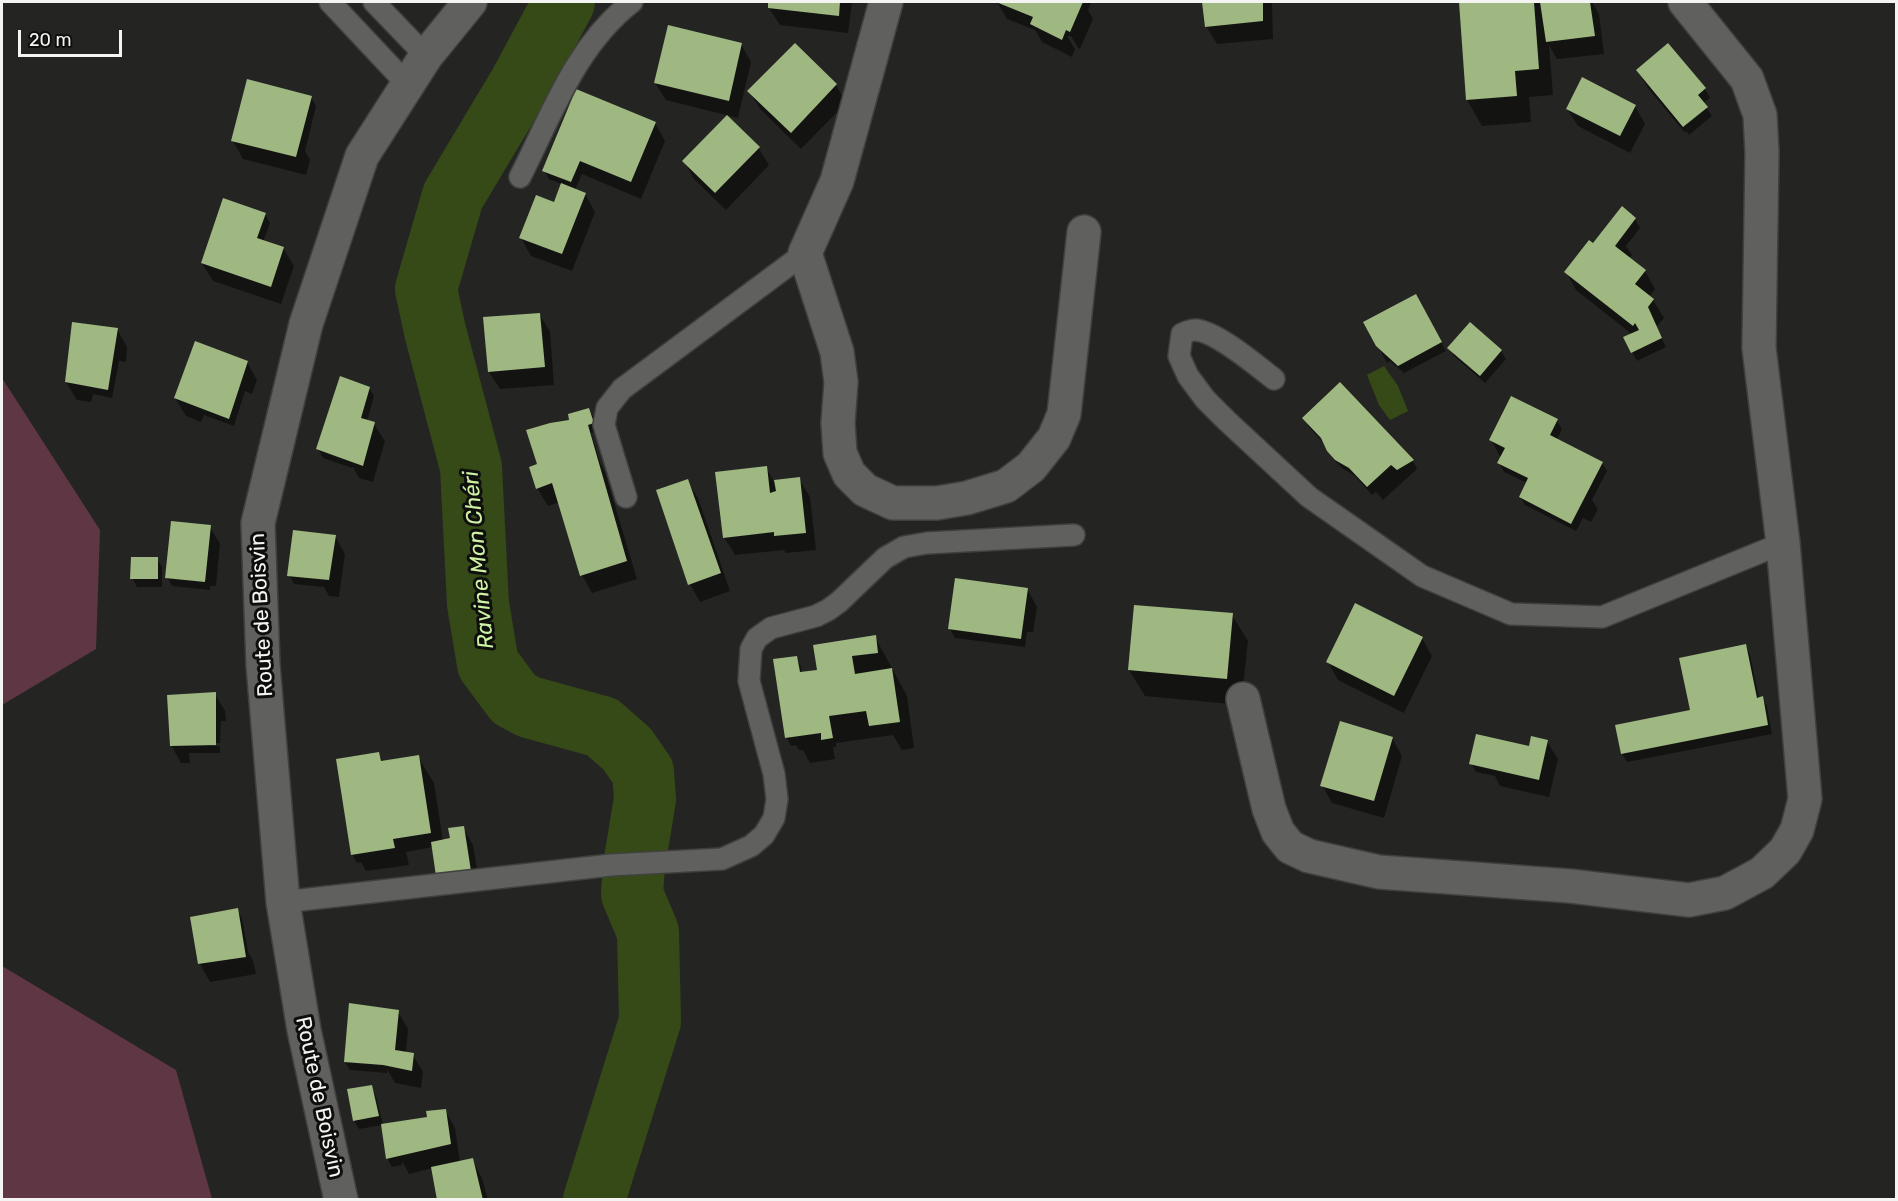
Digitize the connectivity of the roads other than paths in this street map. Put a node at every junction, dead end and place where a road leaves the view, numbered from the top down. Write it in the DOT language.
graph roads {
  1 [pos="330,2"];
  2 [pos="374,2"];
  3 [pos="632,2"];
  4 [pos="886,2"];
  5 [pos="1684,2"];
  6 [pos="467,3"];
  7 [pos="426,56"];
  8 [pos="408,85"];
  9 [pos="520,177"];
  10 [pos="1084,232"];
  11 [pos="805,253"];
  12 [pos="1274,379"];
  13 [pos="626,497"];
  14 [pos="1074,535"];
  15 [pos="1783,543"];
  16 [pos="1243,699"];
  17 [pos="284,902"];
  18 [pos="341,1200"];
  1 -- 8 [label="lane"];
  2 -- 7 [label="lane"];
  3 -- 9 [label="lane"];
  4 -- 11 [label="street"];
  5 -- 15 [label="street"];
  6 -- 7 [label="street, Route de Boisvin"];
  7 -- 8 [label="street, Route de Boisvin"];
  8 -- 17 [label="street, Route de Boisvin"];
  10 -- 11 [label="street"];
  11 -- 13 [label="lane"];
  12 -- 15 [label="lane"];
  14 -- 17 [label="lane"];
  15 -- 16 [label="street"];
  17 -- 18 [label="street, Route de Boisvin"];
}
